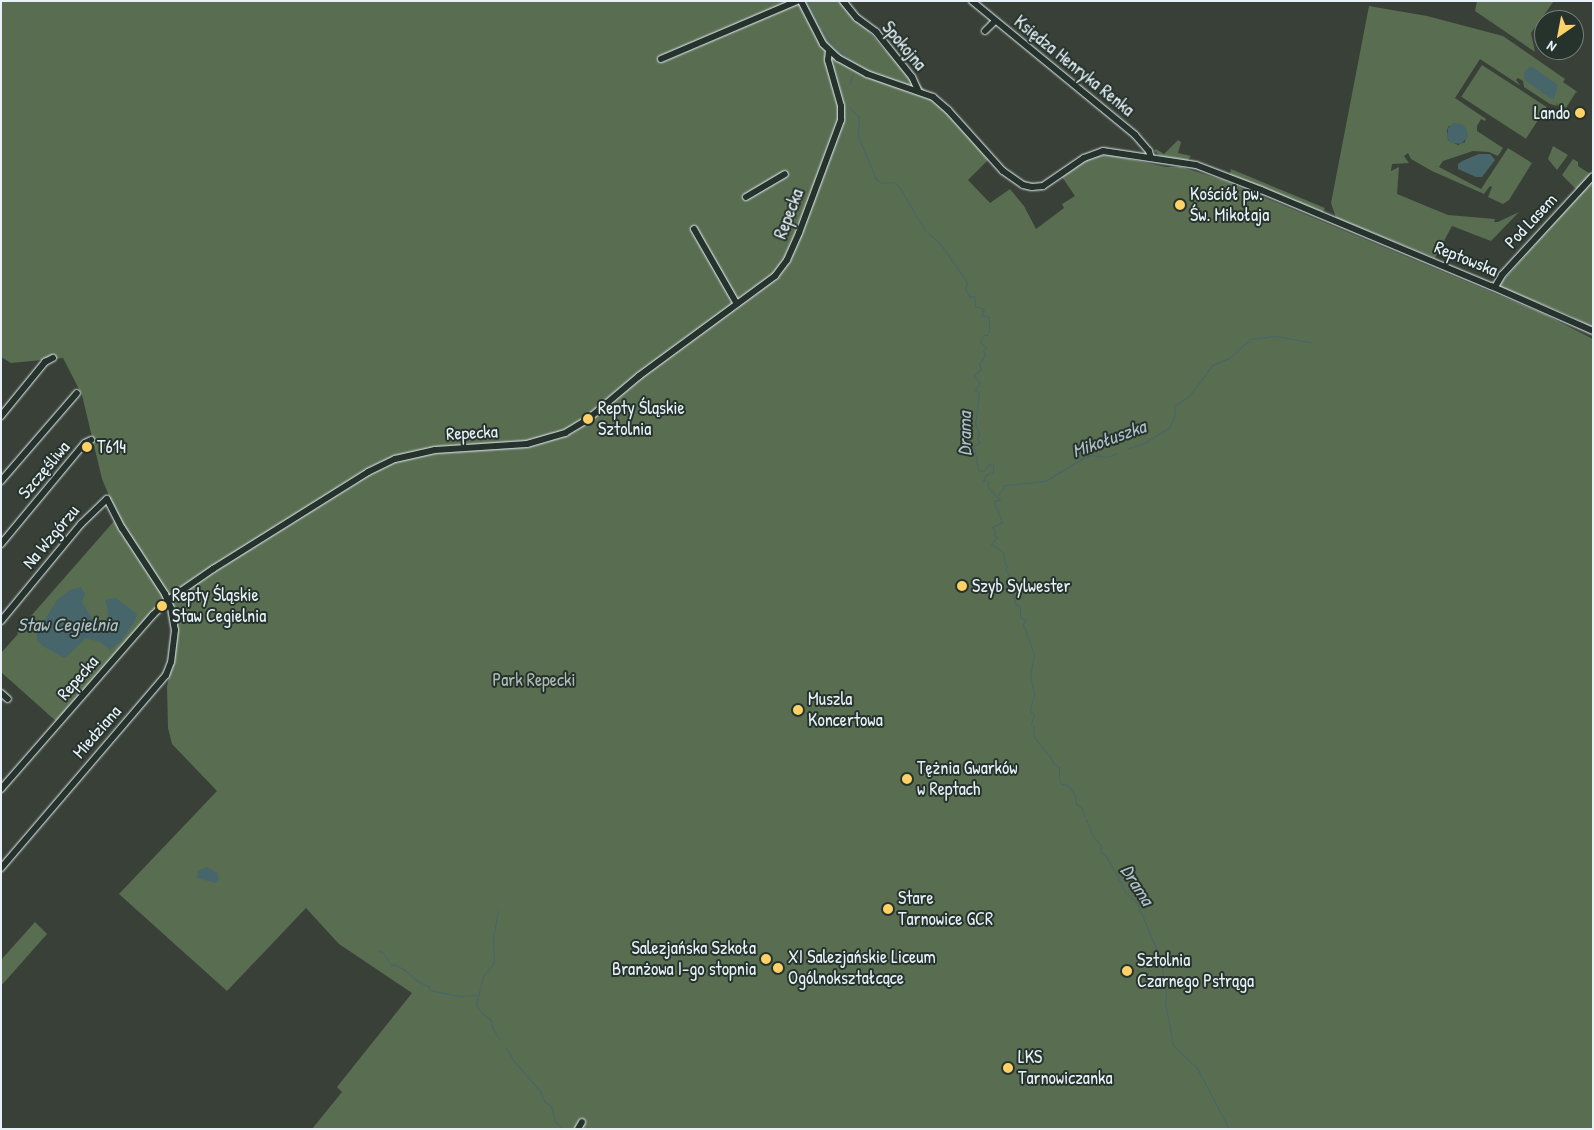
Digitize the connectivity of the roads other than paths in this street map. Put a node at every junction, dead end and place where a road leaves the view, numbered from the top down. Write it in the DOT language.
graph roads {
  1 [pos="797,1"];
  2 [pos="801,1"];
  3 [pos="843,1"];
  4 [pos="972,1"];
  5 [pos="995,21"];
  6 [pos="985,31"];
  7 [pos="829,51"];
  8 [pos="662,59"];
  9 [pos="918,90"];
  10 [pos="1151,158"];
  11 [pos="785,174"];
  12 [pos="1593,176"];
  13 [pos="746,197"];
  14 [pos="694,229"];
  15 [pos="1495,287"];
  16 [pos="737,304"];
  17 [pos="1593,331"];
  18 [pos="52,358"];
  19 [pos="77,393"];
  20 [pos="1,416"];
  21 [pos="91,440"];
  22 [pos="1,481"];
  23 [pos="107,498"];
  24 [pos="1,544"];
  25 [pos="168,600"];
  26 [pos="1,620"];
  27 [pos="1,694"];
  28 [pos="8,699"];
  29 [pos="1,789"];
  30 [pos="1,868"];
  31 [pos="582,1122"];
  32 [pos="578,1129"];
  1 -- 8 [label="street"];
  2 -- 7 [label="street"];
  3 -- 9 [label="street, Spokojna"];
  4 -- 5 [label="street, Księdza Henryka Renka"];
  5 -- 6 [label="street"];
  5 -- 10 [label="street, Księdza Henryka Renka"];
  7 -- 9 [label="street"];
  7 -- 16 [label="street, Repecka"];
  9 -- 10 [label="street, Reptowska"];
  10 -- 15 [label="street, Reptowska"];
  11 -- 13 [label="street"];
  12 -- 15 [label="street, Pod Lasem"];
  14 -- 16 [label="street"];
  15 -- 17 [label="street, Reptowska"];
  16 -- 25 [label="street, Repecka"];
  18 -- 20 [label="street"];
  19 -- 22 [label="street"];
  21 -- 24 [label="street, Szczęśliwa"];
  23 -- 25 [label="street, Miedziana"];
  23 -- 26 [label="street, Na Wzgórzu"];
  25 -- 29 [label="street, Repecka"];
  25 -- 30 [label="street, Miedziana"];
  27 -- 28 [label="street"];
  31 -- 32 [label="street"];
}
